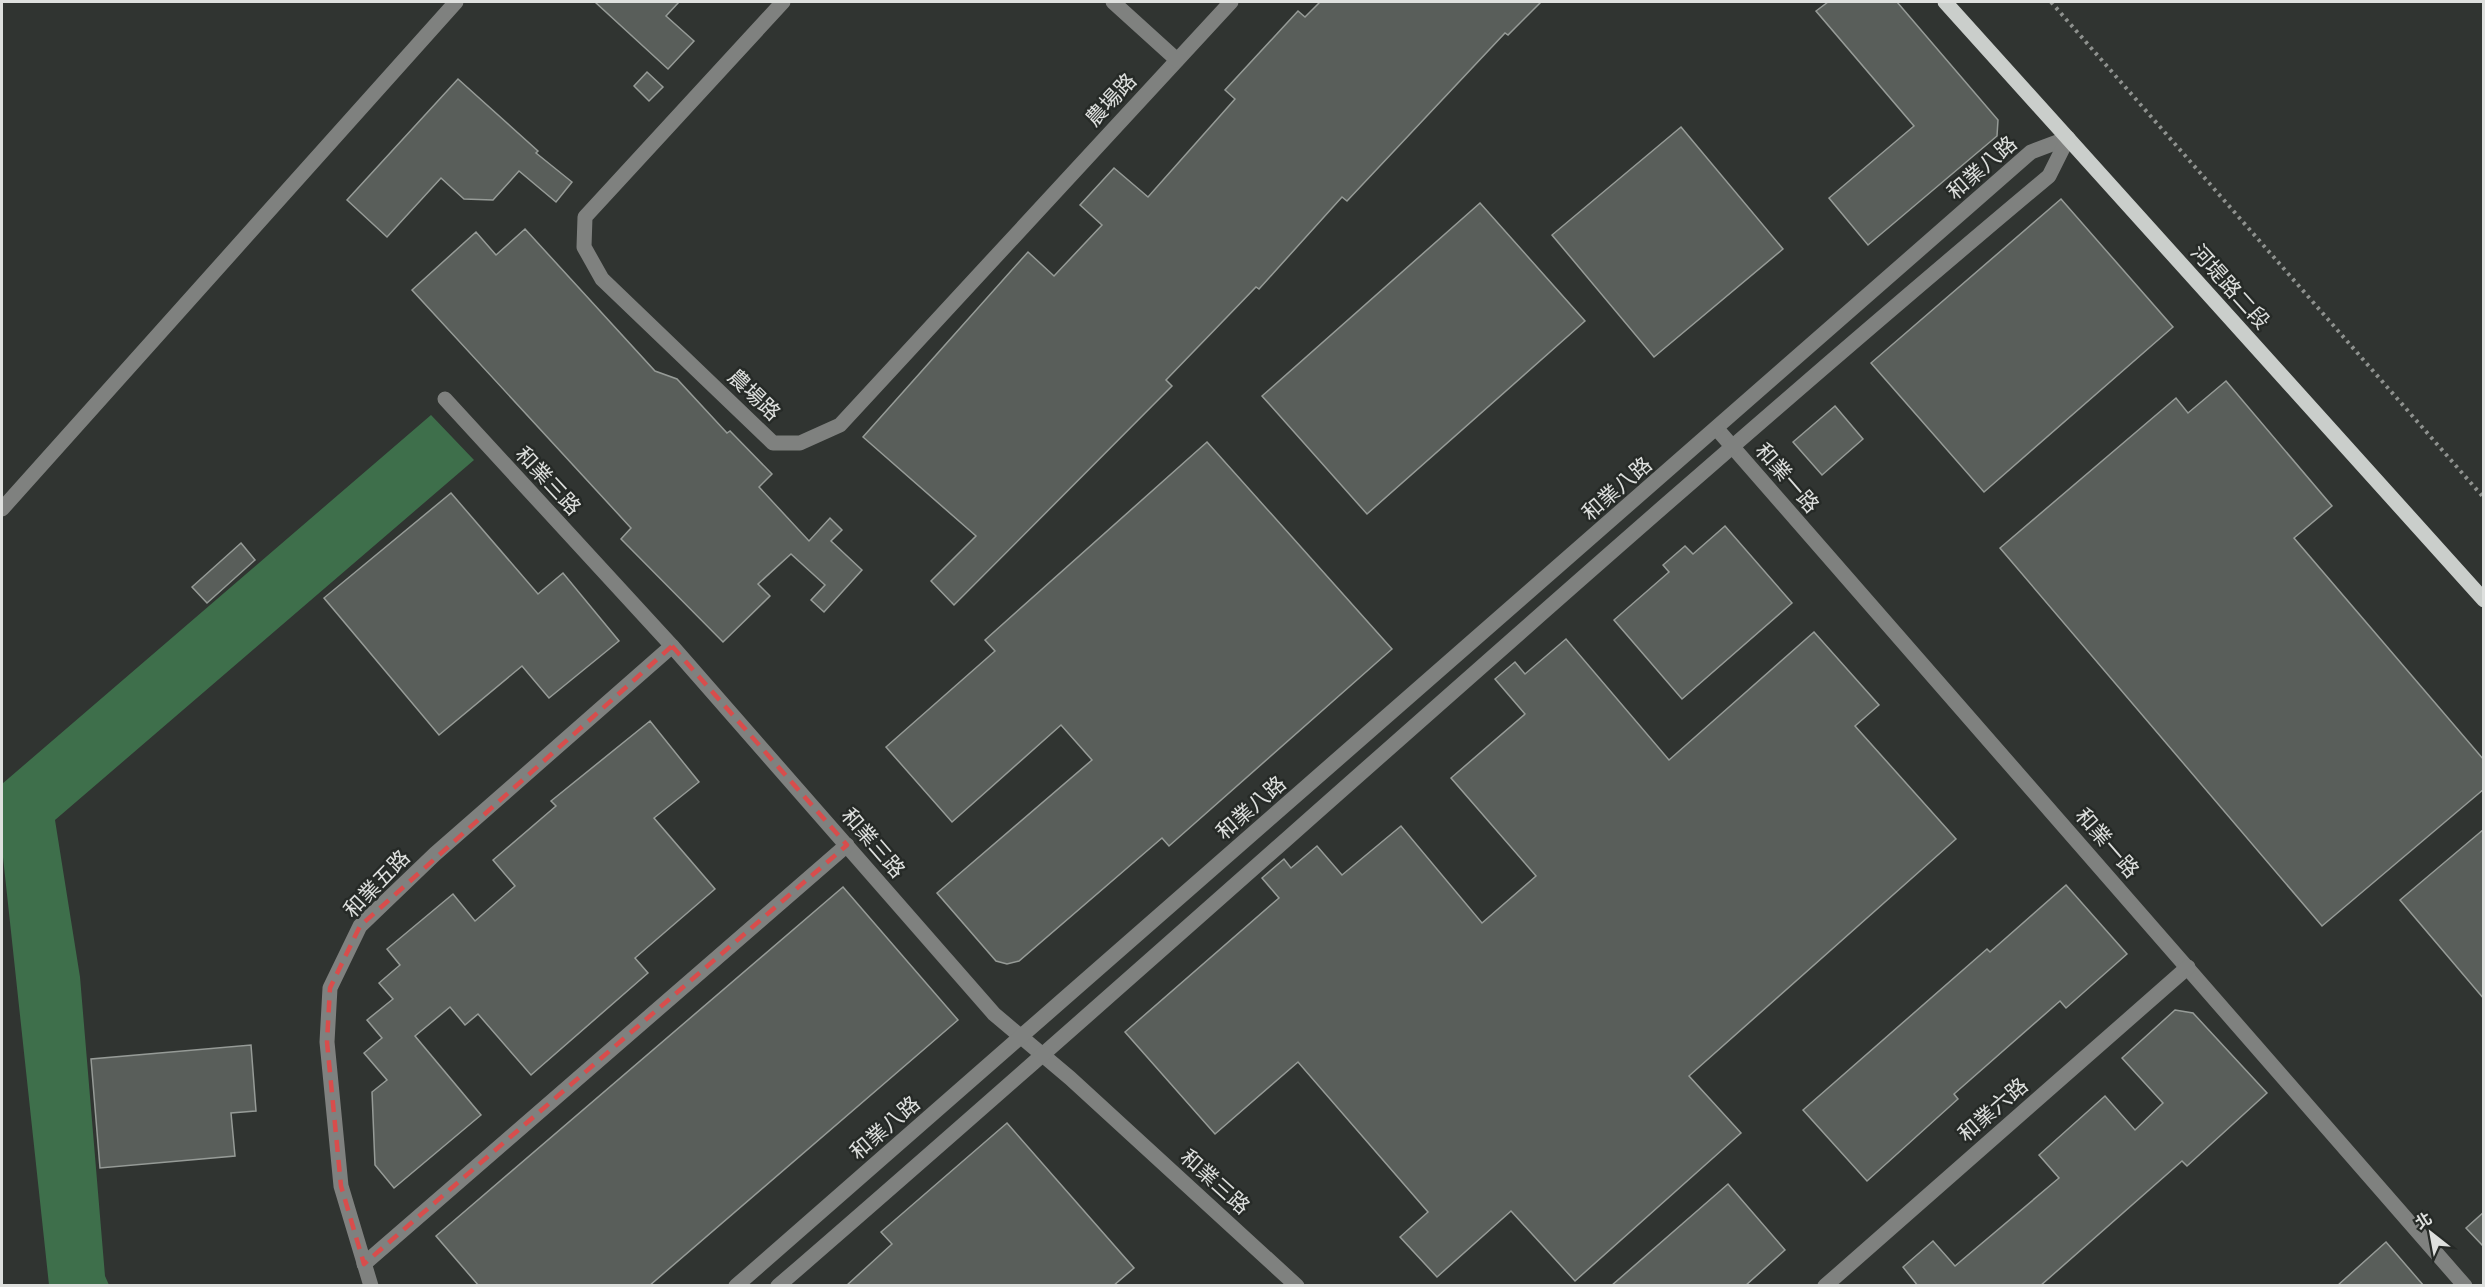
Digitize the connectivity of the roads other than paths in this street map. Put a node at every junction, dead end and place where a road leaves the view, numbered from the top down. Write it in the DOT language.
graph roads {
  1 [pos="456,2"];
  2 [pos="783,2"];
  3 [pos="1113,2"];
  4 [pos="1231,2"];
  5 [pos="1945,2"];
  6 [pos="1177,60"];
  7 [pos="2068,138"];
  8 [pos="445,399"];
  9 [pos="1717,429"];
  10 [pos="1733,447"];
  11 [pos="2,509"];
  12 [pos="2484,600"];
  13 [pos="672,646"];
  14 [pos="848,845"];
  15 [pos="2188,967"];
  16 [pos="1019,1037"];
  17 [pos="1043,1056"];
  18 [pos="364,1264"];
  19 [pos="371,1286"];
  20 [pos="736,1286"];
  21 [pos="778,1286"];
  22 [pos="1297,1286"];
  23 [pos="1825,1286"];
  24 [pos="2465,1286"];
  1 -- 11 [label="street"];
  2 -- 6 [label="street, 農場路"];
  3 -- 6 [label="street"];
  4 -- 6 [label="street, 農場路"];
  5 -- 7 [label="main road, 河堤路二段"];
  7 -- 9 [label="street, 和業八路"];
  7 -- 10 [label="street"];
  7 -- 12 [label="main road, 河堤路二段"];
  8 -- 13 [label="street, 和業三路"];
  9 -- 10 [label="street, 和業一路"];
  9 -- 16 [label="street, 和業八路"];
  10 -- 15 [label="street, 和業一路"];
  10 -- 17 [label="street"];
  13 -- 14 [label="street, 和業三路"];
  13 -- 18 [label="street, 和業五路"];
  14 -- 16 [label="street, 和業三路"];
  14 -- 18 [label="street"];
  15 -- 23 [label="street, 和業六路"];
  15 -- 24 [label="street, 和業一路"];
  16 -- 17 [label="street, 和業三路"];
  16 -- 20 [label="street, 和業八路"];
  17 -- 21 [label="street"];
  17 -- 22 [label="street, 和業三路"];
  18 -- 19 [label="street, 和業五路"];
}
